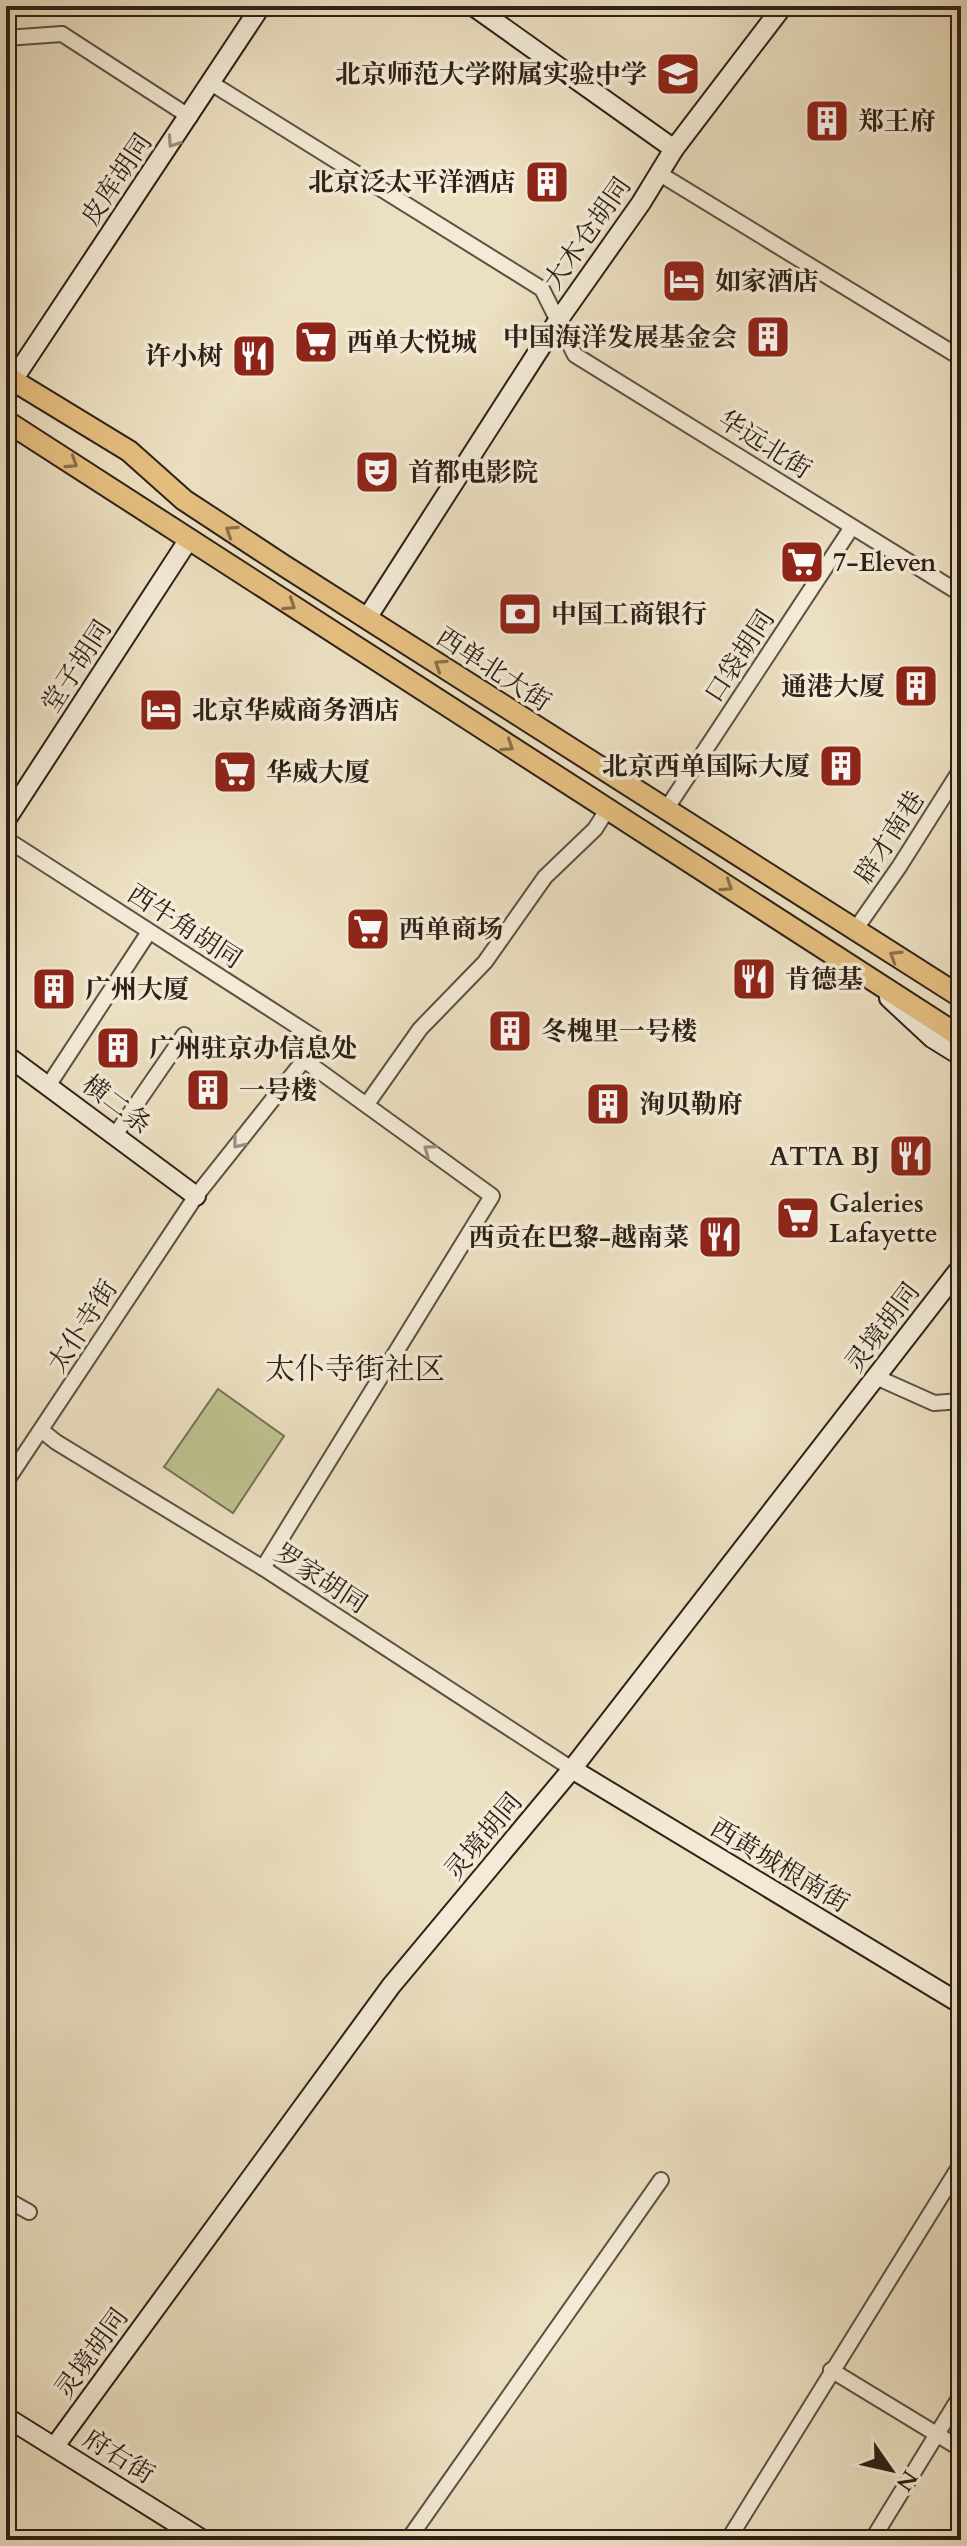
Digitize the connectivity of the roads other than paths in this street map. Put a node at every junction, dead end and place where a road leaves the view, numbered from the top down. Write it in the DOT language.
graph roads {
  1 [pos="261,6"];
  2 [pos="473,6"];
  3 [pos="783,6"];
  4 [pos="6,38"];
  5 [pos="211,83"];
  6 [pos="190,117"];
  7 [pos="674,149"];
  8 [pos="660,174"];
  9 [pos="557,322"];
  10 [pos="961,358"];
  11 [pos="9,378"];
  12 [pos="6,421"];
  13 [pos="852,527"];
  14 [pos="189,539"];
  15 [pos="961,594"];
  16 [pos="367,618"];
  17 [pos="961,769"];
  18 [pos="607,810"];
  19 [pos="665,811"];
  20 [pos="6,820"];
  21 [pos="6,839"];
  22 [pos="855,930"];
  23 [pos="147,935"];
  24 [pos="860,972"];
  25 [pos="961,997"];
  26 [pos="184,1035"];
  27 [pos="961,1037"];
  28 [pos="6,1055"];
  29 [pos="961,1056"];
  30 [pos="304,1060"];
  31 [pos="48,1086"];
  32 [pos="367,1104"];
  33 [pos="115,1135"];
  34 [pos="196,1196"];
  35 [pos="961,1267"];
  36 [pos="876,1377"];
  37 [pos="961,1401"];
  38 [pos="41,1430"];
  39 [pos="6,1482"];
  40 [pos="263,1568"];
  41 [pos="572,1769"];
  42 [pos="961,2004"];
  43 [pos="961,2164"];
  44 [pos="661,2180"];
  45 [pos="6,2199"];
  46 [pos="29,2212"];
  47 [pos="831,2370"];
  48 [pos="961,2395"];
  49 [pos="6,2417"];
  50 [pos="937,2434"];
  51 [pos="55,2446"];
  52 [pos="961,2449"];
  53 [pos="203,2540"];
  54 [pos="408,2540"];
  55 [pos="728,2540"];
  56 [pos="872,2540"];
  1 -- 5 [label="main road, 皮库胡同"];
  2 -- 7 [label="main road"];
  3 -- 7 [label="main road, 大木仓胡同"];
  4 -- 6 [label="street"];
  5 -- 6 [label="main road, 皮库胡同"];
  5 -- 9 [label="street, 华远北街"];
  6 -- 11 [label="main road, 皮库胡同, one-way"];
  7 -- 8 [label="main road, 大木仓胡同"];
  8 -- 9 [label="main road, 大木仓胡同"];
  8 -- 10 [label="street"];
  9 -- 13 [label="street, 华远北街"];
  9 -- 16 [label="main road, 大木仓胡同"];
  16 -- 11 [label="main road, 西单北大街, one-way"];
  12 -- 14 [label="main road, one-way"];
  13 -- 15 [label="street, 华远北街"];
  13 -- 19 [label="street, 口袋胡同"];
  14 -- 18 [label="main road, one-way"];
  14 -- 20 [label="main road, 堂子胡同"];
  19 -- 16 [label="main road, 西单北大街, one-way"];
  17 -- 22 [label="street, 辟才南巷"];
  18 -- 24 [label="main road, one-way"];
  18 -- 32 [label="street"];
  19 -- 22 [label="main road, 西单北大街"];
  21 -- 30 [label="street, 西牛角胡同"];
  25 -- 22 [label="main road, 西单北大街, one-way"];
  23 -- 31 [label="street"];
  24 -- 27 [label="main road"];
  24 -- 29 [label="main road"];
  26 -- 33 [label="street"];
  28 -- 31 [label="main road, 横二条"];
  30 -- 32 [label="street"];
  30 -- 34 [label="street, 太仆寺街, one-way"];
  31 -- 33 [label="main road, 横二条"];
  40 -- 32 [label="street, one-way"];
  33 -- 34 [label="main road, 横二条"];
  34 -- 38 [label="street, 太仆寺街"];
  35 -- 36 [label="main road, 灵境胡同"];
  36 -- 37 [label="street"];
  36 -- 41 [label="main road, 灵境胡同"];
  38 -- 39 [label="street, 太仆寺街"];
  38 -- 40 [label="street, 罗家胡同"];
  40 -- 41 [label="street, 罗家胡同"];
  41 -- 42 [label="main road, 西黄城根南街"];
  41 -- 51 [label="main road, 灵境胡同"];
  43 -- 47 [label="street"];
  44 -- 54 [label="street"];
  45 -- 46 [label="street"];
  47 -- 50 [label="street"];
  47 -- 55 [label="street"];
  48 -- 50 [label="street"];
  49 -- 51 [label="main road, 府右街"];
  50 -- 52 [label="street"];
  50 -- 56 [label="street"];
  51 -- 53 [label="main road, 府右街"];
}
